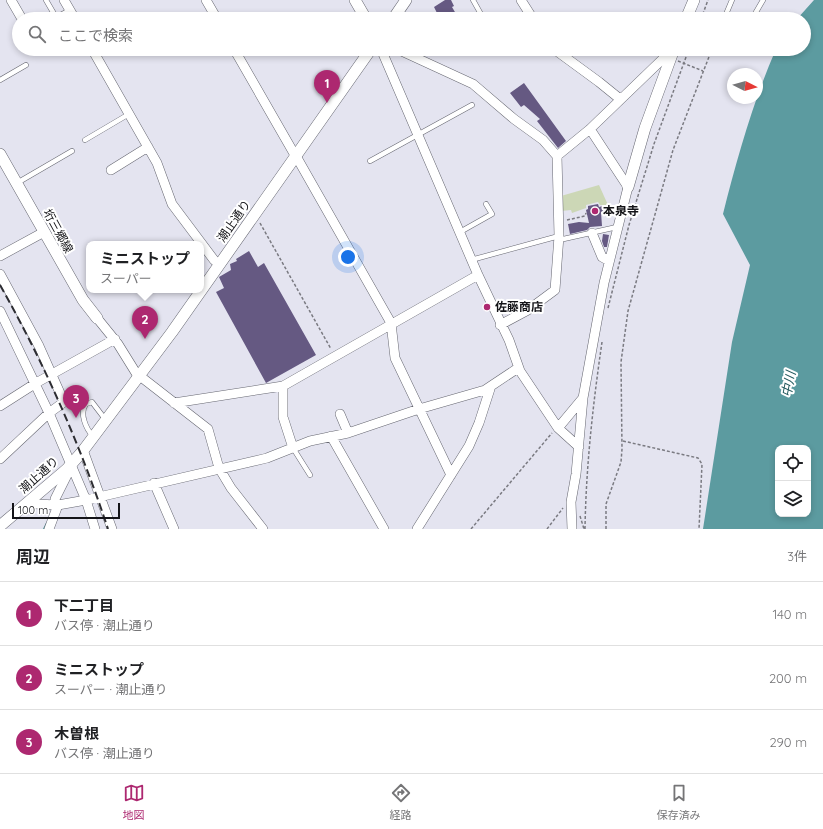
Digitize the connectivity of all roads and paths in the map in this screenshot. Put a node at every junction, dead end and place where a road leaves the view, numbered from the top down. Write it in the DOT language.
graph roads {
  1 [pos="11,0"];
  2 [pos="46,0"];
  3 [pos="64,0"];
  4 [pos="206,0"];
  5 [pos="355,0"];
  6 [pos="406,0"];
  7 [pos="473,0"];
  8 [pos="521,0"];
  9 [pos="694,0"];
  10 [pos="708,0"];
  11 [pos="732,0"];
  12 [pos="763,0"];
  13 [pos="18,12"];
  14 [pos="53,12"];
  15 [pos="71,12"];
  16 [pos="213,12"];
  17 [pos="362,12"];
  18 [pos="398,12"];
  19 [pos="480,12"];
  20 [pos="528,12"];
  21 [pos="689,12"];
  22 [pos="704,12"];
  23 [pos="727,12"];
  24 [pos="756,12"];
  25 [pos="96,56"];
  26 [pos="238,56"];
  27 [pos="366,56"];
  28 [pos="384,56"];
  29 [pos="412,56"];
  30 [pos="564,56"];
  31 [pos="668,56"];
  32 [pos="672,56"];
  33 [pos="677,56"];
  34 [pos="686,56"];
  35 [pos="709,56"];
  36 [pos="684,63"];
  37 [pos="26,65"];
  38 [pos="703,71"];
  39 [pos="0,80"];
  40 [pos="620,99"];
  41 [pos="472,105"];
  42 [pos="129,114"];
  43 [pos="590,129"];
  44 [pos="418,136"];
  45 [pos="85,140"];
  46 [pos="148,147"];
  47 [pos="72,151"];
  48 [pos="0,154"];
  49 [pos="557,156"];
  50 [pos="296,157"];
  51 [pos="370,161"];
  52 [pos="111,170"];
  53 [pos="17,183"];
  54 [pos="628,187"];
  55 [pos="486,204"];
  56 [pos="586,213"];
  57 [pos="254,214"];
  58 [pos="559,221"];
  59 [pos="617,227"];
  60 [pos="44,232"];
  61 [pos="460,232"];
  62 [pos="592,233"];
  63 [pos="559,238"];
  64 [pos="200,241"];
  65 [pos="204,247"];
  66 [pos="0,256"];
  67 [pos="471,260"];
  68 [pos="609,261"];
  69 [pos="219,264"];
  70 [pos="0,274"];
  71 [pos="478,275"];
  72 [pos="204,285"];
  73 [pos="198,293"];
  74 [pos="0,311"];
  75 [pos="607,312"];
  76 [pos="97,318"];
  77 [pos="391,323"];
  78 [pos="500,325"];
  79 [pos="603,335"];
  80 [pos="115,339"];
  81 [pos="335,356"];
  82 [pos="518,368"];
  83 [pos="52,376"];
  84 [pos="139,377"];
  85 [pos="36,383"];
  86 [pos="283,386"];
  87 [pos="490,389"];
  88 [pos="583,398"];
  89 [pos="174,403"];
  90 [pos="0,405"];
  91 [pos="419,408"];
  92 [pos="49,413"];
  93 [pos="340,414"];
  94 [pos="106,421"];
  95 [pos="558,428"];
  96 [pos="348,433"];
  97 [pos="93,436"];
  98 [pos="331,436"];
  99 [pos="623,440"];
  100 [pos="579,447"];
  101 [pos="293,448"];
  102 [pos="83,450"];
  103 [pos="0,459"];
  104 [pos="218,468"];
  105 [pos="69,470"];
  106 [pos="310,475"];
  107 [pos="451,475"];
  108 [pos="154,483"];
  109 [pos="100,497"];
  110 [pos="572,497"];
  111 [pos="86,500"];
  112 [pos="31,501"];
  113 [pos="56,505"];
  114 [pos="0,528"];
  115 [pos="49,529"];
  116 [pos="95,529"];
  117 [pos="112,529"];
  118 [pos="174,529"];
  119 [pos="263,529"];
  120 [pos="384,529"];
  121 [pos="417,529"];
  122 [pos="471,529"];
  123 [pos="547,529"];
  124 [pos="572,529"];
  125 [pos="585,529"];
  126 [pos="606,529"];
  127 [pos="699,529"];
  1 -- 13 [label="street"];
  2 -- 14 [label="lane"];
  3 -- 15 [label="street"];
  4 -- 16 [label="street"];
  5 -- 17 [label="street"];
  6 -- 18 [label="street"];
  7 -- 19 [label="lane"];
  8 -- 20 [label="street"];
  9 -- 21 [label="street"];
  10 -- 22 [label="path"];
  11 -- 23 [label="lane"];
  12 -- 24 [label="lane"];
  25 -- 42 [label="street"];
  26 -- 50 [label="street"];
  27 -- 50 [label="street, 潮止通り"];
  28 -- 44 [label="street"];
  29 -- 49 [label="street"];
  30 -- 40 [label="street"];
  31 -- 40 [label="street"];
  32 -- 54 [label="street"];
  33 -- 36 [label="path"];
  34 -- 36 [label="path"];
  35 -- 38 [label="path"];
  36 -- 38 [label="path"];
  36 -- 75 [label="path"];
  37 -- 39 [label="lane"];
  38 -- 99 [label="path"];
  40 -- 43 [label="street"];
  41 -- 44 [label="lane"];
  42 -- 45 [label="lane"];
  42 -- 46 [label="street"];
  43 -- 49 [label="street"];
  43 -- 54 [label="street"];
  44 -- 51 [label="lane"];
  44 -- 61 [label="street"];
  46 -- 52 [label="street"];
  46 -- 64 [label="street"];
  47 -- 53 [label="lane"];
  48 -- 53 [label="street, 垳三郷線"];
  49 -- 58 [label="street"];
  50 -- 57 [label="street, 潮止通り"];
  50 -- 77 [label="street"];
  53 -- 60 [label="street, 垳三郷線"];
  54 -- 59 [label="street"];
  55 -- 61 [label="lane"];
  56 -- 58 [label="path"];
  57 -- 69 [label="street, 潮止通り"];
  57 -- 81 [label="path"];
  58 -- 63 [label="street"];
  59 -- 62 [label="lane"];
  59 -- 68 [label="street"];
  60 -- 66 [label="street"];
  60 -- 76 [label="street, 垳三郷線"];
  61 -- 67 [label="street"];
  62 -- 63 [label="lane"];
  62 -- 68 [label="street"];
  63 -- 67 [label="lane"];
  63 -- 78 [label="street"];
  65 -- 69 [label="street"];
  67 -- 71 [label="street"];
  68 -- 88 [label="street"];
  69 -- 72 [label="street, 潮止通り"];
  70 -- 83 [label="street"];
  71 -- 77 [label="street"];
  71 -- 78 [label="street"];
  73 -- 84 [label="street, 潮止通り"];
  74 -- 85 [label="street"];
  76 -- 80 [label="street"];
  77 -- 81 [label="street"];
  77 -- 91 [label="street"];
  78 -- 82 [label="street"];
  79 -- 125 [label="path"];
  80 -- 83 [label="street"];
  80 -- 84 [label="street"];
  81 -- 86 [label="street"];
  82 -- 87 [label="street"];
  82 -- 95 [label="street"];
  83 -- 85 [label="street"];
  83 -- 92 [label="street"];
  84 -- 89 [label="street"];
  84 -- 94 [label="street, 潮止通り"];
  85 -- 90 [label="street"];
  85 -- 92 [label="street"];
  86 -- 89 [label="street"];
  86 -- 101 [label="street"];
  87 -- 91 [label="street"];
  87 -- 107 [label="street"];
  88 -- 95 [label="street"];
  88 -- 100 [label="street"];
  89 -- 104 [label="street"];
  91 -- 96 [label="street"];
  91 -- 107 [label="street"];
  92 -- 103 [label="street"];
  92 -- 105 [label="street"];
  93 -- 96 [label="street"];
  94 -- 97 [label="street, 潮止通り"];
  94 -- 97 [label="lane"];
  95 -- 100 [label="street"];
  95 -- 122 [label="path"];
  96 -- 98 [label="street"];
  97 -- 102 [label="street, 潮止通り"];
  98 -- 101 [label="street"];
  98 -- 120 [label="street"];
  99 -- 126 [label="path"];
  99 -- 127 [label="path"];
  100 -- 110 [label="street"];
  101 -- 104 [label="street"];
  101 -- 106 [label="lane"];
  102 -- 105 [label="street, 潮止通り"];
  102 -- 109 [label="street"];
  104 -- 108 [label="street"];
  104 -- 119 [label="street"];
  105 -- 111 [label="street"];
  105 -- 112 [label="street, 潮止通り"];
  105 -- 113 [label="street"];
  107 -- 121 [label="street"];
  108 -- 109 [label="street"];
  108 -- 118 [label="street"];
  109 -- 111 [label="street"];
  109 -- 117 [label="street"];
  110 -- 123 [label="path"];
  110 -- 124 [label="street"];
  111 -- 113 [label="street"];
  111 -- 116 [label="street"];
  112 -- 113 [label="street"];
  112 -- 114 [label="street, 潮止通り"];
  113 -- 115 [label="street"];
}
